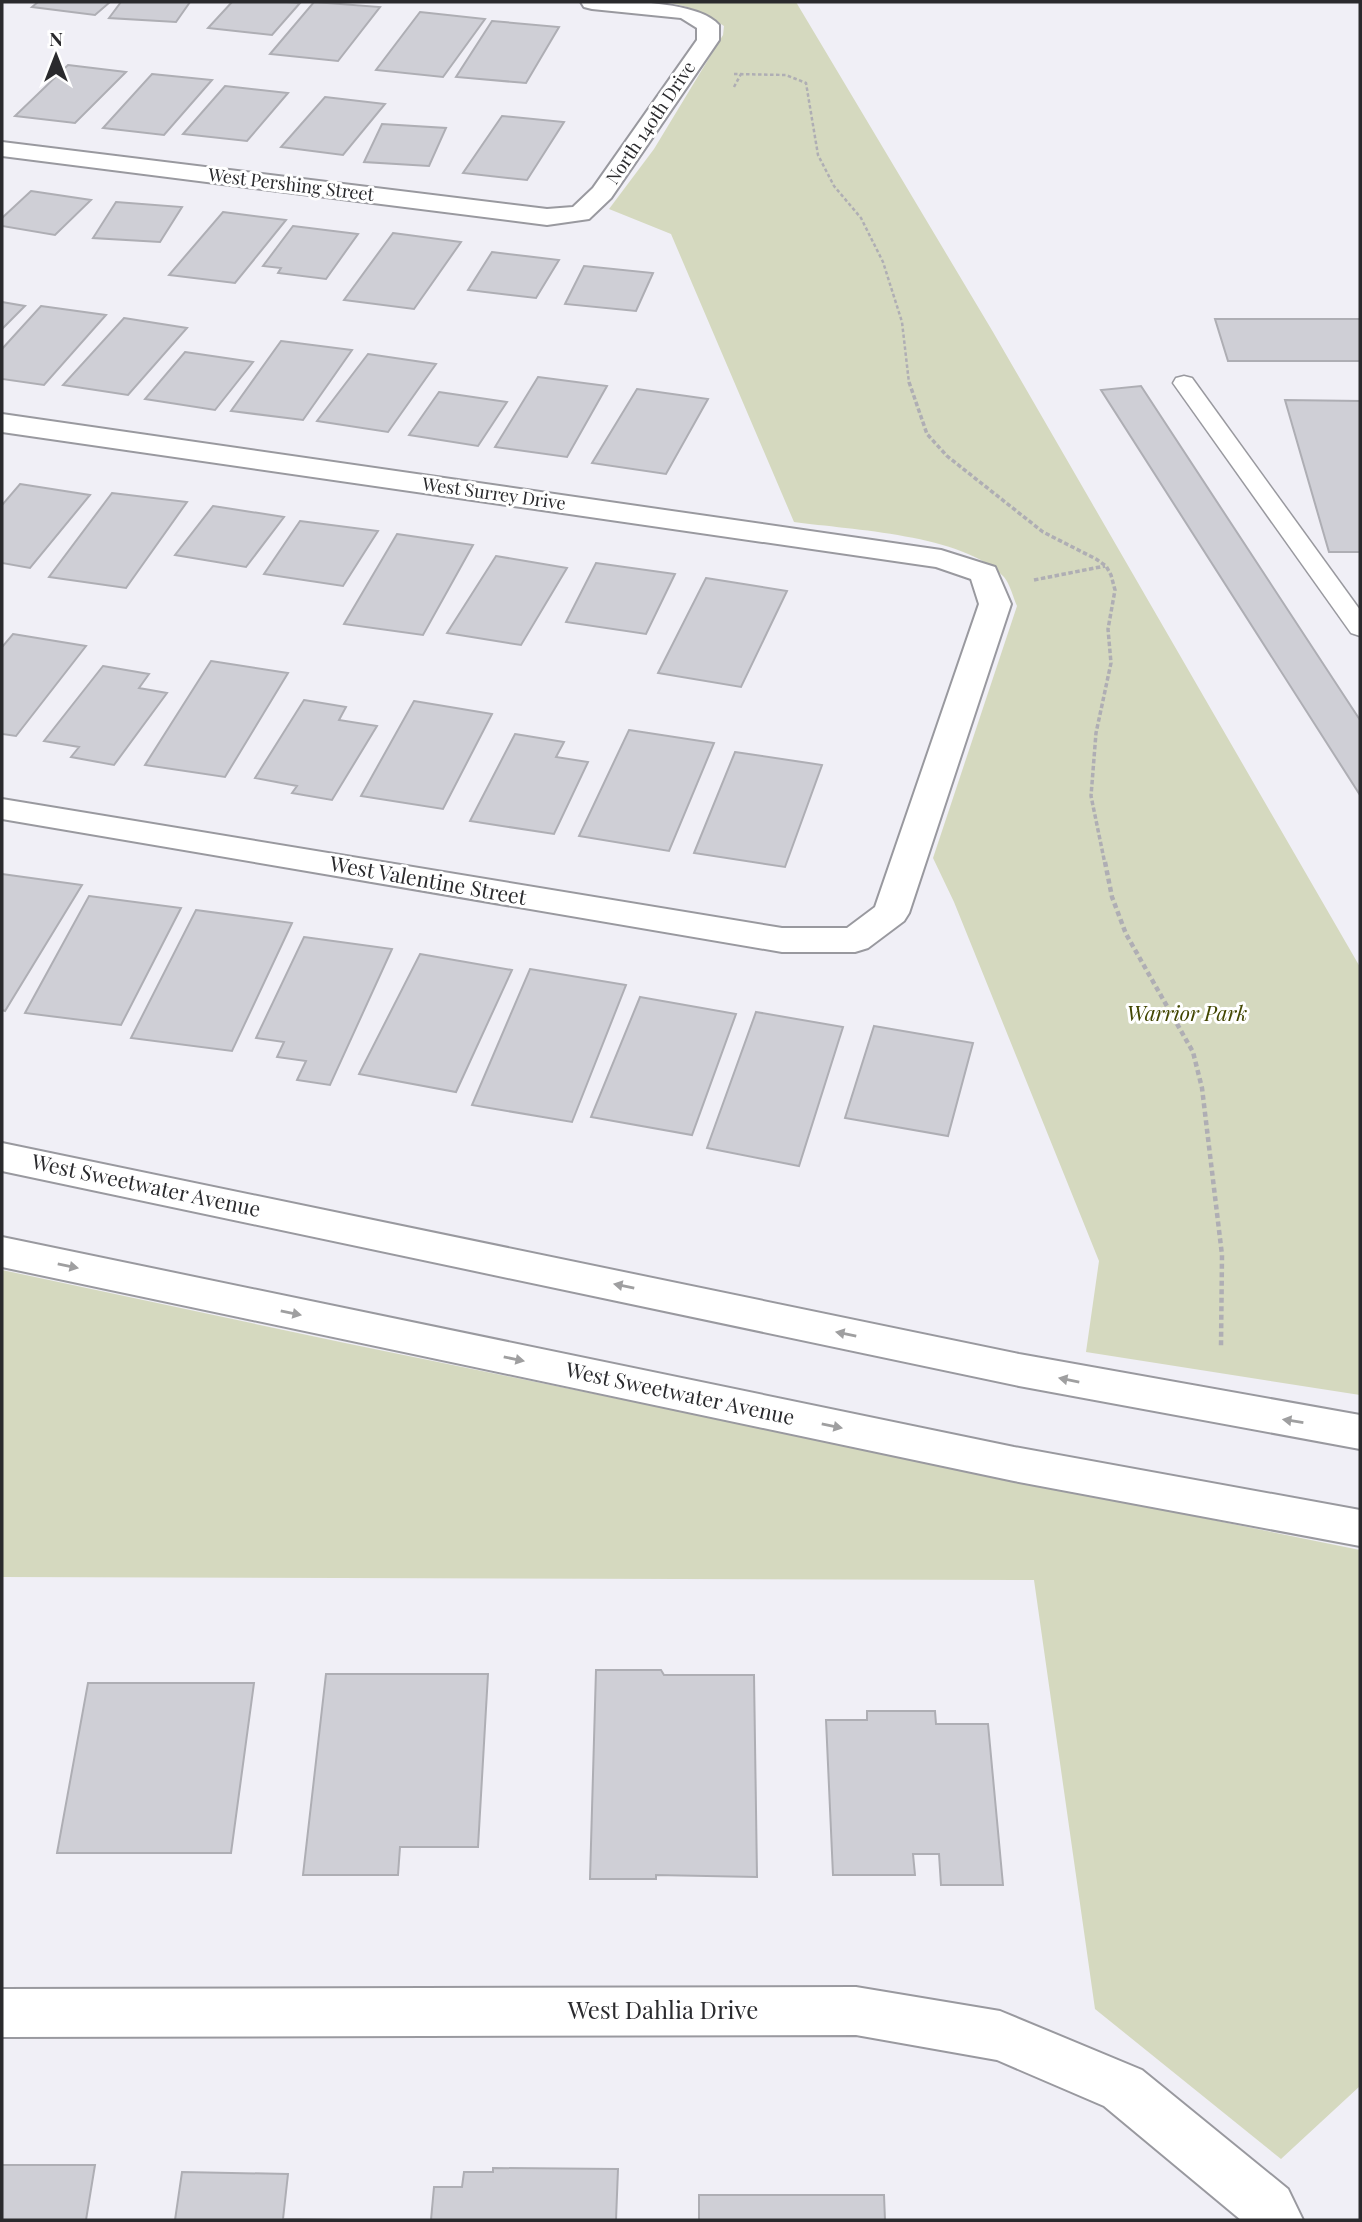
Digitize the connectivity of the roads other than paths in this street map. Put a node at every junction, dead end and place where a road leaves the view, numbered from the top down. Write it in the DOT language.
graph roads {
  1 [pos="592,2"];
  2 [pos="2,149"];
  3 [pos="580,214"];
  4 [pos="1184,383"];
  5 [pos="2,422"];
  6 [pos="1360,628"];
  7 [pos="2,809"];
  8 [pos="855,940"];
  9 [pos="2,1157"];
  10 [pos="2,1252"];
  11 [pos="1360,1432"];
  12 [pos="1360,1528"];
  13 [pos="2,2013"];
  14 [pos="1273,2214"];
  1 -- 3 [label="street, North 140th Drive"];
  2 -- 3 [label="street, West Pershing Street"];
  4 -- 6 [label="lane"];
  5 -- 8 [label="street, West Surrey Drive"];
  7 -- 8 [label="street, West Valentine Street"];
  11 -- 9 [label="street, West Sweetwater Avenue, one-way"];
  10 -- 12 [label="street, West Sweetwater Avenue, one-way"];
  13 -- 14 [label="street, West Dahlia Drive"];
}
